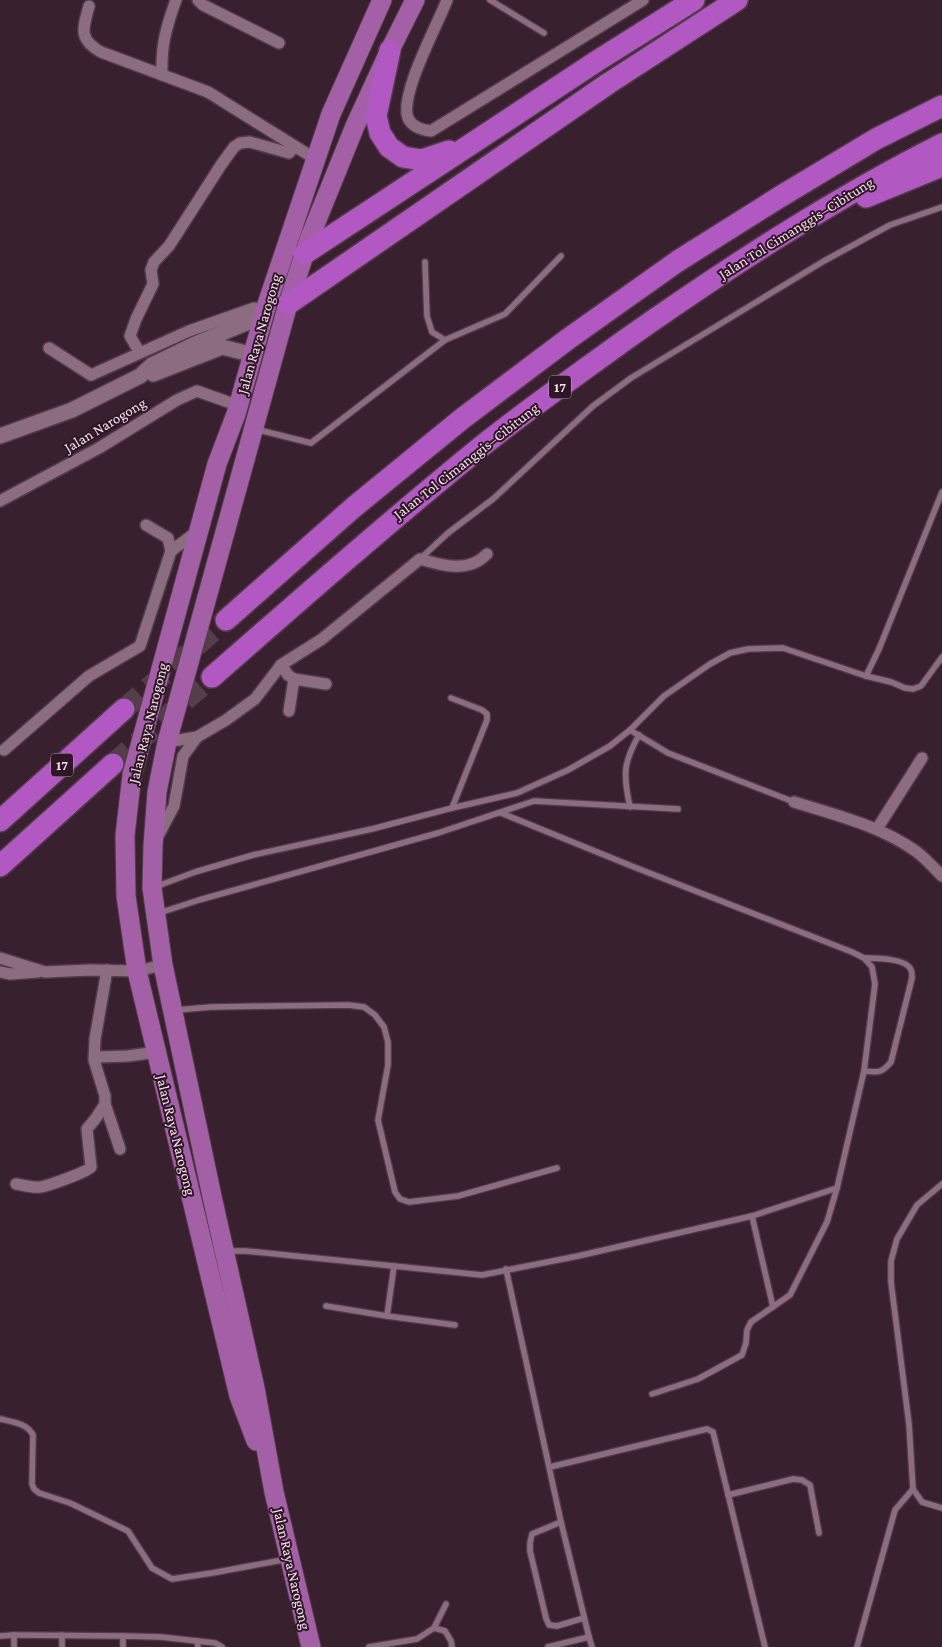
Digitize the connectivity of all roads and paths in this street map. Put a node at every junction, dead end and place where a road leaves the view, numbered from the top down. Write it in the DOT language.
graph roads {
  1 [pos="176,0"];
  2 [pos="198,0"];
  3 [pos="382,0"];
  4 [pos="415,0"];
  5 [pos="447,0"];
  6 [pos="490,0"];
  7 [pos="643,0"];
  8 [pos="694,0"];
  9 [pos="737,0"];
  10 [pos="89,6"];
  11 [pos="544,33"];
  12 [pos="279,44"];
  13 [pos="390,50"];
  14 [pos="162,75"];
  15 [pos="942,106"];
  16 [pos="331,114"];
  17 [pos="477,141"];
  18 [pos="942,144"];
  19 [pos="302,151"];
  20 [pos="942,166"];
  21 [pos="942,207"];
  22 [pos="796,227"];
  23 [pos="295,251"];
  24 [pos="561,256"];
  25 [pos="425,262"];
  26 [pos="265,308"];
  27 [pos="445,340"];
  28 [pos="50,348"];
  29 [pos="242,352"];
  30 [pos="140,353"];
  31 [pos="140,376"];
  32 [pos="228,402"];
  33 [pos="253,428"];
  34 [pos="0,436"];
  35 [pos="217,464"];
  36 [pos="942,492"];
  37 [pos="0,500"];
  38 [pos="146,525"];
  39 [pos="199,530"];
  40 [pos="171,551"];
  41 [pos="487,554"];
  42 [pos="420,559"];
  43 [pos="226,620"];
  44 [pos="942,658"];
  45 [pos="281,665"];
  46 [pos="866,676"];
  47 [pos="212,677"];
  48 [pos="294,679"];
  49 [pos="326,684"];
  50 [pos="451,698"];
  51 [pos="124,709"];
  52 [pos="289,711"];
  53 [pos="630,730"];
  54 [pos="639,735"];
  55 [pos="197,737"];
  56 [pos="167,742"];
  57 [pos="4,750"];
  58 [pos="922,758"];
  59 [pos="112,764"];
  60 [pos="794,802"];
  61 [pos="630,807"];
  62 [pos="452,808"];
  63 [pos="678,810"];
  64 [pos="501,813"];
  65 [pos="0,821"];
  66 [pos="877,829"];
  67 [pos="153,846"];
  68 [pos="0,866"];
  69 [pos="942,876"];
  70 [pos="152,888"];
  71 [pos="155,915"];
  72 [pos="0,958"];
  73 [pos="864,958"];
  74 [pos="162,965"];
  75 [pos="107,970"];
  76 [pos="137,970"];
  77 [pos="0,972"];
  78 [pos="45,972"];
  79 [pos="172,1010"];
  80 [pos="156,1052"];
  81 [pos="95,1058"];
  82 [pos="864,1070"];
  83 [pos="104,1104"];
  84 [pos="120,1150"];
  85 [pos="557,1168"];
  86 [pos="16,1184"];
  87 [pos="942,1184"];
  88 [pos="837,1188"];
  89 [pos="752,1216"];
  90 [pos="224,1252"];
  91 [pos="394,1266"];
  92 [pos="506,1269"];
  93 [pos="326,1306"];
  94 [pos="773,1307"];
  95 [pos="387,1316"];
  96 [pos="455,1325"];
  97 [pos="652,1394"];
  98 [pos="0,1419"];
  99 [pos="550,1467"];
  100 [pos="912,1490"];
  101 [pos="274,1492"];
  102 [pos="728,1495"];
  103 [pos="942,1508"];
  104 [pos="561,1522"];
  105 [pos="819,1533"];
  106 [pos="290,1558"];
  107 [pos="446,1604"];
  108 [pos="584,1618"];
  109 [pos="434,1628"];
  110 [pos="62,1635"];
  111 [pos="0,1636"];
  112 [pos="14,1636"];
  113 [pos="123,1636"];
  114 [pos="589,1637"];
  115 [pos="198,1644"];
  116 [pos="14,1647"];
  117 [pos="62,1647"];
  118 [pos="123,1647"];
  119 [pos="222,1647"];
  120 [pos="310,1647"];
  121 [pos="369,1647"];
  122 [pos="452,1647"];
  123 [pos="548,1647"];
  124 [pos="592,1647"];
  125 [pos="765,1647"];
  126 [pos="858,1647"];
  1 -- 14 [label="street"];
  2 -- 12 [label="street"];
  3 -- 16 [label="main road, Jalan Raya Narogong"];
  4 -- 13 [label="main road, Jalan Raya Narogong"];
  5 -- 7 [label="street"];
  6 -- 11 [label="lane"];
  8 -- 17 [label="highway"];
  9 -- 26 [label="highway"];
  10 -- 14 [label="street"];
  13 -- 17 [label="highway"];
  13 -- 23 [label="main road, Jalan Raya Narogong"];
  14 -- 19 [label="street"];
  15 -- 43 [label="highway, 17"];
  16 -- 19 [label="main road"];
  16 -- 23 [label="main road, Jalan Raya Narogong"];
  17 -- 23 [label="highway"];
  18 -- 22 [label="highway, Jalan Tol Cimanggis–Cibitung / 17"];
  19 -- 26 [label="main road"];
  19 -- 30 [label="street"];
  20 -- 22 [label="highway"];
  21 -- 42 [label="lane"];
  22 -- 47 [label="highway, Jalan Tol Cimanggis–Cibitung / 17"];
  23 -- 26 [label="main road, Jalan Raya Narogong"];
  24 -- 27 [label="lane"];
  25 -- 27 [label="lane"];
  26 -- 29 [label="main road"];
  26 -- 30 [label="street"];
  26 -- 31 [label="street"];
  26 -- 33 [label="main road, Jalan Raya Narogong"];
  26 -- 35 [label="main road, Jalan Raya Narogong"];
  27 -- 33 [label="lane"];
  28 -- 30 [label="street"];
  29 -- 31 [label="street"];
  29 -- 32 [label="main road"];
  31 -- 34 [label="street"];
  32 -- 35 [label="main road"];
  32 -- 37 [label="street, Jalan Narogong"];
  33 -- 56 [label="main road, Jalan Raya Narogong"];
  35 -- 39 [label="main road, Jalan Raya Narogong"];
  36 -- 46 [label="lane"];
  38 -- 40 [label="street"];
  39 -- 40 [label="street"];
  39 -- 76 [label="main road, Jalan Raya Narogong"];
  40 -- 57 [label="street"];
  41 -- 42 [label="street"];
  42 -- 45 [label="street"];
  44 -- 46 [label="lane"];
  45 -- 48 [label="street"];
  45 -- 55 [label="street"];
  46 -- 53 [label="lane"];
  48 -- 49 [label="street"];
  48 -- 52 [label="street"];
  50 -- 62 [label="lane"];
  51 -- 65 [label="highway, 17"];
  53 -- 54 [label="lane"];
  53 -- 62 [label="lane"];
  54 -- 60 [label="lane"];
  54 -- 61 [label="lane"];
  55 -- 56 [label="street"];
  55 -- 67 [label="street"];
  56 -- 67 [label="main road, Jalan Raya Narogong"];
  58 -- 66 [label="street"];
  59 -- 68 [label="highway, 17"];
  60 -- 66 [label="street"];
  61 -- 63 [label="lane"];
  61 -- 64 [label="lane"];
  62 -- 70 [label="lane"];
  64 -- 71 [label="lane"];
  64 -- 73 [label="lane"];
  66 -- 69 [label="street"];
  67 -- 70 [label="main road, Jalan Raya Narogong"];
  70 -- 71 [label="main road, Jalan Raya Narogong"];
  71 -- 74 [label="main road, Jalan Raya Narogong"];
  72 -- 78 [label="street"];
  73 -- 82 [label="lane"];
  73 -- 82 [label="lane"];
  74 -- 76 [label="street"];
  74 -- 79 [label="main road, Jalan Raya Narogong"];
  75 -- 76 [label="street"];
  75 -- 78 [label="street"];
  75 -- 81 [label="street"];
  76 -- 80 [label="main road, Jalan Raya Narogong"];
  77 -- 78 [label="street"];
  79 -- 85 [label="lane"];
  79 -- 90 [label="main road, Jalan Raya Narogong"];
  80 -- 81 [label="street"];
  80 -- 101 [label="main road, Jalan Raya Narogong"];
  81 -- 83 [label="street"];
  82 -- 88 [label="lane"];
  83 -- 84 [label="street"];
  83 -- 86 [label="street"];
  87 -- 100 [label="lane"];
  88 -- 89 [label="lane"];
  88 -- 94 [label="lane"];
  89 -- 92 [label="lane"];
  89 -- 94 [label="lane"];
  90 -- 91 [label="lane"];
  90 -- 101 [label="main road, Jalan Raya Narogong"];
  91 -- 92 [label="lane"];
  91 -- 95 [label="lane"];
  92 -- 99 [label="lane"];
  93 -- 95 [label="lane"];
  94 -- 97 [label="lane"];
  95 -- 96 [label="lane"];
  98 -- 106 [label="lane"];
  99 -- 102 [label="lane"];
  99 -- 104 [label="lane"];
  100 -- 103 [label="lane"];
  100 -- 126 [label="lane"];
  101 -- 106 [label="main road, Jalan Raya Narogong"];
  102 -- 105 [label="lane"];
  102 -- 125 [label="lane"];
  104 -- 108 [label="lane"];
  104 -- 108 [label="lane"];
  106 -- 120 [label="main road, Jalan Raya Narogong"];
  107 -- 109 [label="lane"];
  108 -- 114 [label="lane"];
  109 -- 121 [label="lane"];
  109 -- 122 [label="lane"];
  110 -- 112 [label="lane"];
  110 -- 113 [label="lane"];
  110 -- 117 [label="lane"];
  111 -- 112 [label="lane"];
  112 -- 116 [label="lane"];
  113 -- 115 [label="lane"];
  113 -- 118 [label="lane"];
  114 -- 123 [label="lane"];
  114 -- 124 [label="lane"];
  115 -- 119 [label="lane"];
}
